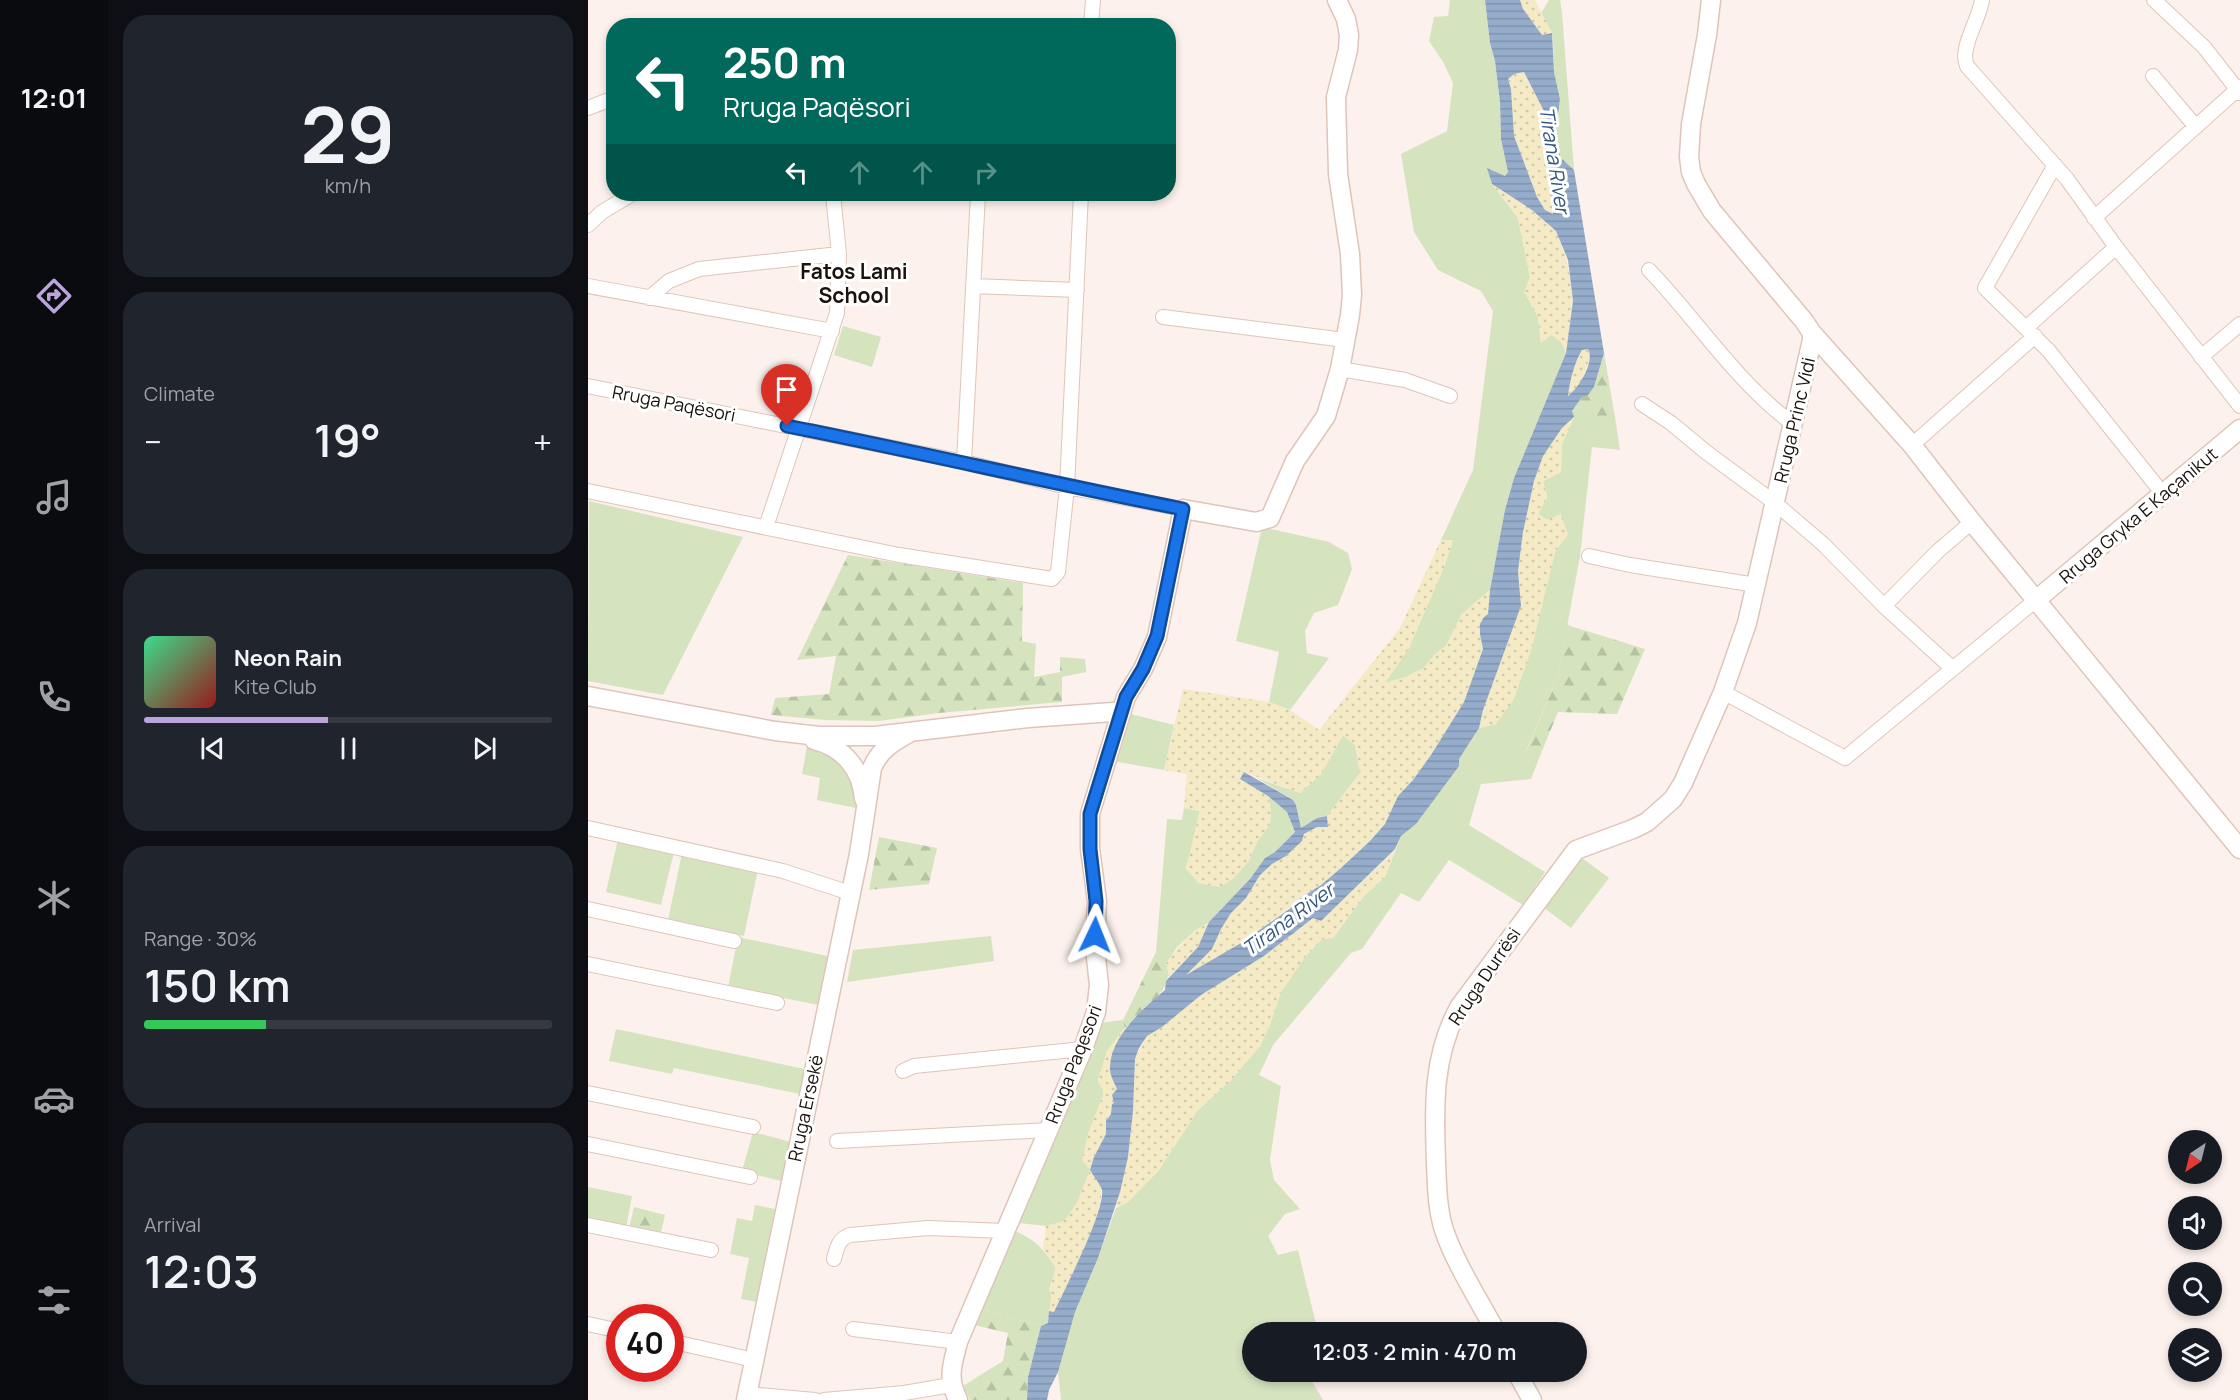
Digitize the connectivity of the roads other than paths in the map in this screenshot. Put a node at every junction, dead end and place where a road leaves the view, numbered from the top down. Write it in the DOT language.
graph roads {
  1 [pos="1093,0"];
  2 [pos="1337,0"];
  3 [pos="1711,0"];
  4 [pos="1982,0"];
  5 [pos="2154,0"];
  6 [pos="1092,18"];
  7 [pos="2154,76"];
  8 [pos="2239,90"];
  9 [pos="588,95"];
  10 [pos="606,98"];
  11 [pos="606,100"];
  12 [pos="588,108"];
  13 [pos="2196,127"];
  14 [pos="2055,165"];
  15 [pos="620,201"];
  16 [pos="834,201"];
  17 [pos="978,201"];
  18 [pos="1082,201"];
  19 [pos="2094,218"];
  20 [pos="588,225"];
  21 [pos="2116,247"];
  22 [pos="839,254"];
  23 [pos="1648,270"];
  24 [pos="588,286"];
  25 [pos="973,286"];
  26 [pos="1077,290"];
  27 [pos="649,298"];
  28 [pos="1163,317"];
  29 [pos="2240,324"];
  30 [pos="832,331"];
  31 [pos="2031,332"];
  32 [pos="1812,333"];
  33 [pos="1345,340"];
  34 [pos="2201,357"];
  35 [pos="1340,369"];
  36 [pos="588,386"];
  37 [pos="1450,396"];
  38 [pos="1642,404"];
  39 [pos="2240,406"];
  40 [pos="1793,424"];
  41 [pos="799,428"];
  42 [pos="2240,429"];
  43 [pos="1912,445"];
  44 [pos="964,462"];
  45 [pos="1067,487"];
  46 [pos="588,491"];
  47 [pos="2163,494"];
  48 [pos="1775,503"];
  49 [pos="1183,509"];
  50 [pos="1972,522"];
  51 [pos="766,527"];
  52 [pos="1588,556"];
  53 [pos="1756,585"];
  54 [pos="2036,600"];
  55 [pos="1884,606"];
  56 [pos="1953,669"];
  57 [pos="1723,692"];
  58 [pos="588,696"];
  59 [pos="1121,714"];
  60 [pos="911,732"];
  61 [pos="789,733"];
  62 [pos="859,736"];
  63 [pos="864,769"];
  64 [pos="588,828"];
  65 [pos="1620,834"];
  66 [pos="2240,849"];
  67 [pos="850,893"];
  68 [pos="588,909"];
  69 [pos="734,941"];
  70 [pos="588,964"];
  71 [pos="777,1003"];
  72 [pos="1083,1048"];
  73 [pos="903,1071"];
  74 [pos="588,1093"];
  75 [pos="753,1127"];
  76 [pos="1048,1130"];
  77 [pos="837,1142"];
  78 [pos="588,1144"];
  79 [pos="750,1177"];
  80 [pos="588,1225"];
  81 [pos="1005,1231"];
  82 [pos="711,1250"];
  83 [pos="834,1259"];
  84 [pos="1491,1322"];
  85 [pos="588,1324"];
  86 [pos="606,1328"];
  87 [pos="852,1329"];
  88 [pos="958,1342"];
  89 [pos="684,1344"];
  90 [pos="754,1360"];
  91 [pos="1522,1382"];
  92 [pos="954,1393"];
  93 [pos="746,1397"];
  94 [pos="815,1400"];
  95 [pos="824,1400"];
  96 [pos="1532,1400"];
  1 -- 6 [label="street"];
  2 -- 33 [label="street"];
  3 -- 32 [label="street, Rruga Princ Vidi"];
  4 -- 14 [label="street"];
  5 -- 8 [label="street"];
  7 -- 13 [label="street"];
  8 -- 13 [label="street"];
  9 -- 10 [label="street"];
  11 -- 12 [label="street"];
  13 -- 19 [label="street"];
  14 -- 19 [label="street"];
  14 -- 31 [label="street"];
  15 -- 20 [label="street"];
  16 -- 22 [label="street"];
  17 -- 25 [label="street"];
  18 -- 26 [label="street"];
  19 -- 21 [label="street"];
  21 -- 31 [label="street"];
  21 -- 34 [label="street"];
  22 -- 27 [label="street"];
  22 -- 30 [label="street"];
  23 -- 40 [label="street"];
  24 -- 27 [label="street"];
  25 -- 26 [label="street"];
  25 -- 44 [label="street"];
  26 -- 45 [label="street"];
  27 -- 30 [label="street"];
  28 -- 33 [label="street"];
  29 -- 34 [label="street"];
  30 -- 41 [label="street"];
  31 -- 43 [label="street"];
  31 -- 47 [label="street"];
  32 -- 40 [label="street, Rruga Princ Vidi"];
  32 -- 43 [label="street"];
  33 -- 35 [label="street"];
  34 -- 39 [label="street"];
  35 -- 37 [label="street"];
  35 -- 49 [label="street"];
  36 -- 41 [label="street, Rruga Paqësori"];
  38 -- 48 [label="street"];
  40 -- 48 [label="street, Rruga Princ Vidi"];
  41 -- 44 [label="street, Rruga Paqësori"];
  41 -- 51 [label="street"];
  42 -- 47 [label="street, Rruga Gryka E Kaçanikut"];
  43 -- 50 [label="street"];
  44 -- 45 [label="street, Rruga Paqësori"];
  45 -- 49 [label="street, Rruga Paqësori"];
  45 -- 51 [label="street"];
  46 -- 51 [label="street"];
  47 -- 54 [label="street, Rruga Gryka E Kaçanikut"];
  48 -- 53 [label="street, Rruga Princ Vidi"];
  48 -- 55 [label="street"];
  49 -- 59 [label="street, Rruga Paqesori"];
  50 -- 54 [label="street"];
  50 -- 55 [label="street"];
  52 -- 53 [label="street"];
  53 -- 57 [label="street, Rruga Princ Vidi"];
  54 -- 56 [label="street"];
  54 -- 66 [label="street"];
  55 -- 56 [label="street"];
  56 -- 57 [label="street"];
  57 -- 65 [label="street, Rruga Princ Vidi"];
  58 -- 61 [label="street"];
  59 -- 60 [label="street"];
  59 -- 72 [label="street, Rruga Paqesori"];
  60 -- 62 [label="street"];
  60 -- 63 [label="street"];
  61 -- 62 [label="street"];
  61 -- 63 [label="street"];
  62 -- 63 [label="street"];
  63 -- 67 [label="street, Rruga Ersekë"];
  64 -- 67 [label="street"];
  65 -- 84 [label="street, Rruga Durrësi"];
  67 -- 90 [label="street, Rruga Ersekë"];
  68 -- 69 [label="street"];
  70 -- 71 [label="street"];
  72 -- 73 [label="street"];
  72 -- 76 [label="street, Rruga Paqesori"];
  74 -- 75 [label="street"];
  76 -- 77 [label="street"];
  76 -- 81 [label="street, Rruga Paqesori"];
  78 -- 79 [label="street"];
  80 -- 82 [label="street"];
  81 -- 83 [label="street"];
  81 -- 88 [label="street, Rruga Paqesori"];
  85 -- 86 [label="street"];
  87 -- 88 [label="street"];
  88 -- 92 [label="street, Rruga Paqesori"];
  89 -- 90 [label="street"];
  90 -- 93 [label="street, Rruga Ersekë"];
  91 -- 96 [label="street"];
  92 -- 95 [label="street"];
  93 -- 94 [label="street"];
}
